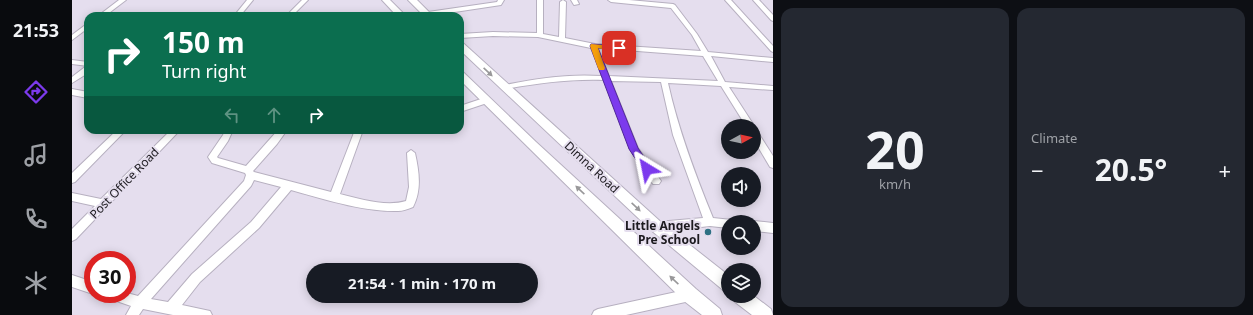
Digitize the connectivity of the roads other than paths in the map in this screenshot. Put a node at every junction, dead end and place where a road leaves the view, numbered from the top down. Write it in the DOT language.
graph roads {
  1 [pos="123,0"];
  2 [pos="244,0"];
  3 [pos="249,0"];
  4 [pos="305,0"];
  5 [pos="386,0"];
  6 [pos="412,0"];
  7 [pos="500,0"];
  8 [pos="540,0"];
  9 [pos="611,0"];
  10 [pos="728,0"];
  11 [pos="756,0"];
  12 [pos="564,2"];
  13 [pos="106,12"];
  14 [pos="240,12"];
  15 [pos="293,12"];
  16 [pos="398,12"];
  17 [pos="426,12"];
  18 [pos="443,12"];
  19 [pos="773,19"];
  20 [pos="84,28"];
  21 [pos="538,35"];
  22 [pos="464,36"];
  23 [pos="72,38"];
  24 [pos="562,39"];
  25 [pos="594,46"];
  26 [pos="464,49"];
  27 [pos="773,50"];
  28 [pos="705,53"];
  29 [pos="773,60"];
  30 [pos="72,62"];
  31 [pos="84,64"];
  32 [pos="84,72"];
  33 [pos="464,78"];
  34 [pos="605,78"];
  35 [pos="664,80"];
  36 [pos="72,81"];
  37 [pos="723,84"];
  38 [pos="505,87"];
  39 [pos="773,88"];
  40 [pos="72,92"];
  41 [pos="84,94"];
  42 [pos="487,100"];
  43 [pos="464,109"];
  44 [pos="746,119"];
  45 [pos="118,134"];
  46 [pos="172,134"];
  47 [pos="228,134"];
  48 [pos="280,134"];
  49 [pos="358,134"];
  50 [pos="761,144"];
  51 [pos="411,153"];
  52 [pos="773,164"];
  53 [pos="249,172"];
  54 [pos="72,180"];
  55 [pos="656,181"];
  56 [pos="289,185"];
  57 [pos="72,197"];
  58 [pos="334,197"];
  59 [pos="102,204"];
  60 [pos="710,222"];
  61 [pos="721,223"];
  62 [pos="657,227"];
  63 [pos="761,227"];
  64 [pos="773,228"];
  65 [pos="72,236"];
  66 [pos="721,279"];
  67 [pos="72,282"];
  68 [pos="84,285"];
  69 [pos="690,295"];
  70 [pos="136,302"];
  71 [pos="140,303"];
  72 [pos="750,303"];
  73 [pos="171,308"];
  74 [pos="132,315"];
  75 [pos="206,315"];
  76 [pos="598,315"];
  77 [pos="714,315"];
  78 [pos="765,315"];
  1 -- 13 [label="street"];
  2 -- 3 [label="street"];
  3 -- 14 [label="street"];
  4 -- 15 [label="street"];
  5 -- 16 [label="street"];
  6 -- 17 [label="street"];
  7 -- 18 [label="street"];
  8 -- 21 [label="street"];
  9 -- 28 [label="street"];
  10 -- 27 [label="street"];
  11 -- 19 [label="street"];
  12 -- 24 [label="street"];
  20 -- 23 [label="street"];
  21 -- 22 [label="street"];
  21 -- 24 [label="street"];
  24 -- 25 [label="street"];
  25 -- 28 [label="street"];
  25 -- 34 [label="street"];
  26 -- 38 [label="street, Dimna Road, one-way"];
  28 -- 29 [label="street"];
  28 -- 37 [label="street"];
  30 -- 31 [label="street"];
  32 -- 36 [label="street"];
  33 -- 42 [label="street"];
  34 -- 35 [label="street"];
  34 -- 38 [label="street"];
  34 -- 55 [label="street"];
  35 -- 37 [label="street"];
  35 -- 60 [label="street"];
  37 -- 39 [label="street"];
  37 -- 44 [label="street"];
  38 -- 62 [label="street, Dimna Road, one-way"];
  40 -- 41 [label="street"];
  42 -- 43 [label="street"];
  69 -- 42 [label="street, one-way"];
  45 -- 54 [label="street"];
  46 -- 59 [label="street, Post Office Road"];
  47 -- 53 [label="street"];
  48 -- 53 [label="street"];
  49 -- 58 [label="street"];
  50 -- 52 [label="street"];
  51 -- 58 [label="street"];
  53 -- 56 [label="street"];
  53 -- 71 [label="street"];
  56 -- 58 [label="street"];
  56 -- 73 [label="street"];
  57 -- 59 [label="street"];
  59 -- 65 [label="street, Post Office Road"];
  60 -- 61 [label="street"];
  60 -- 62 [label="street"];
  62 -- 66 [label="street, Dimna Road"];
  63 -- 64 [label="street"];
  67 -- 68 [label="street"];
  69 -- 76 [label="street"];
  69 -- 77 [label="street"];
  70 -- 71 [label="street"];
  71 -- 73 [label="street"];
  71 -- 74 [label="street"];
  72 -- 78 [label="street"];
  73 -- 75 [label="street"];
}
